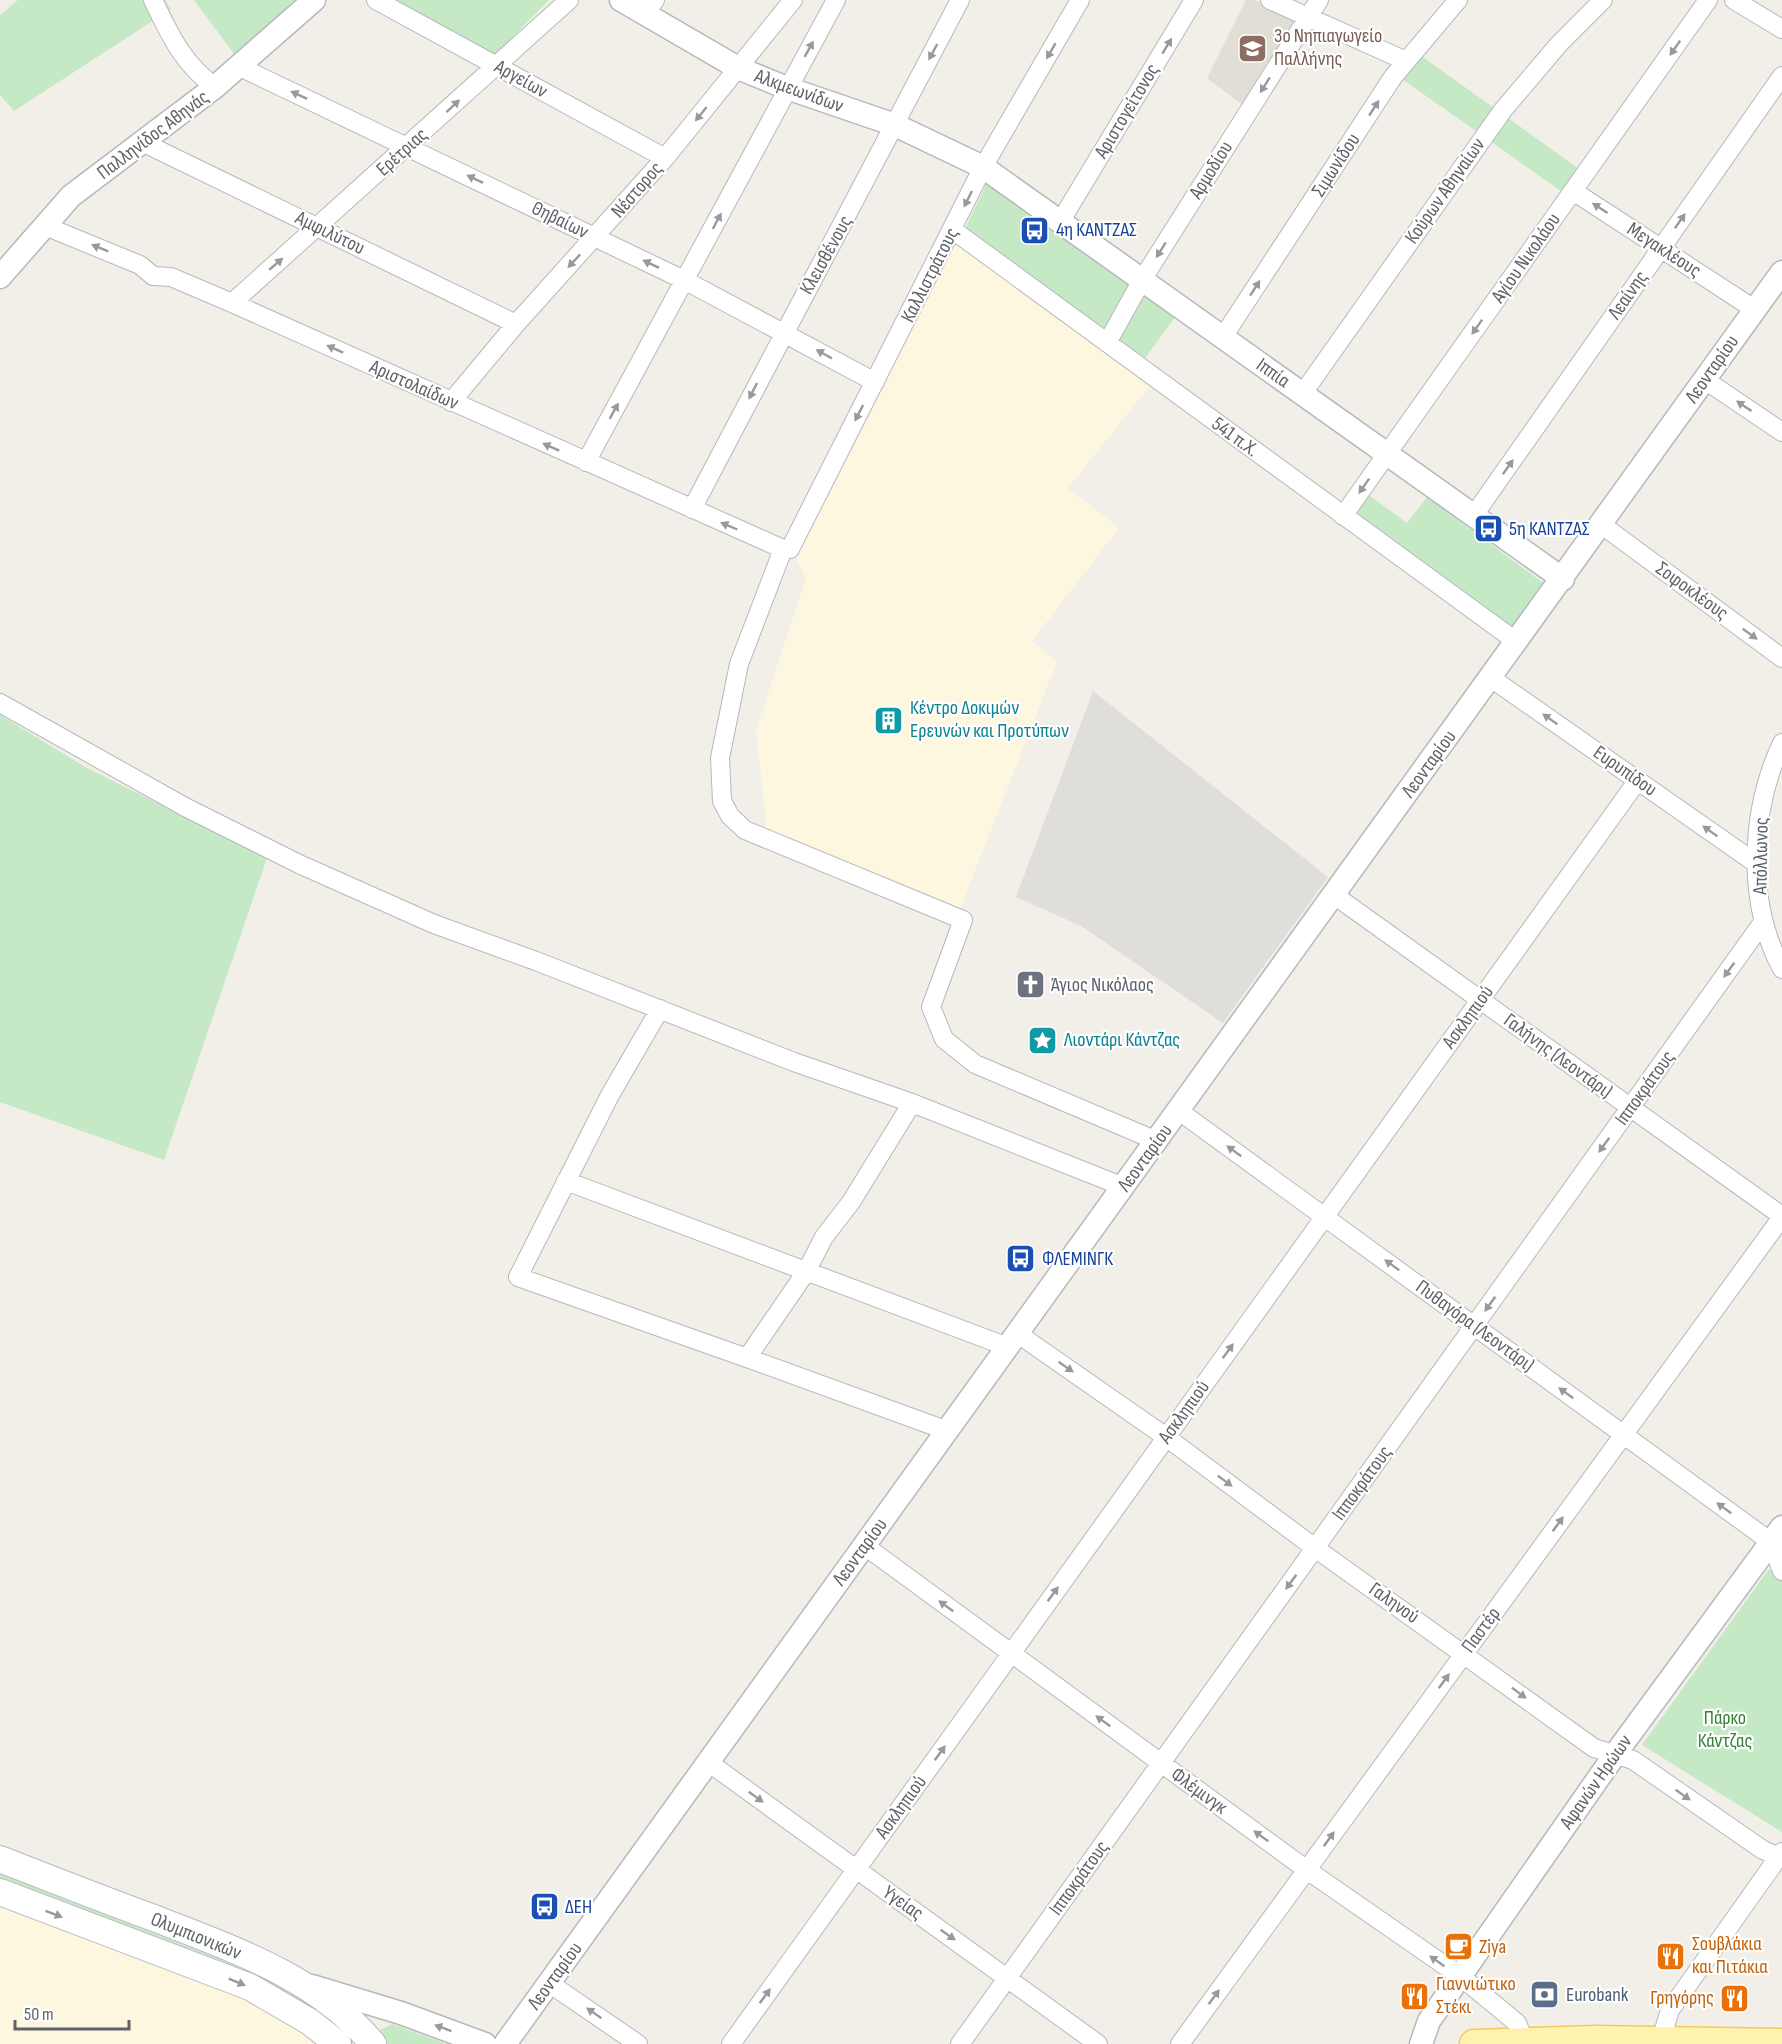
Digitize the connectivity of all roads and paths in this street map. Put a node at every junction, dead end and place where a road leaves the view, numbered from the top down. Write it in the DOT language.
graph roads {
  1 [pos="153,0"];
  2 [pos="314,0"];
  3 [pos="376,0"];
  4 [pos="569,0"];
  5 [pos="621,0"];
  6 [pos="793,0"];
  7 [pos="836,0"];
  8 [pos="960,0"];
  9 [pos="1080,0"];
  10 [pos="1194,0"];
  11 [pos="1270,0"];
  12 [pos="1319,0"];
  13 [pos="1458,0"];
  14 [pos="1603,0"];
  15 [pos="1708,0"];
  16 [pos="1734,0"];
  17 [pos="650,7"];
  18 [pos="1307,16"];
  19 [pos="1782,29"];
  20 [pos="1406,61"];
  21 [pos="497,65"];
  22 [pos="240,67"];
  23 [pos="738,68"];
  24 [pos="1782,76"];
  25 [pos="216,87"];
  26 [pos="787,88"];
  27 [pos="895,125"];
  28 [pos="144,143"];
  29 [pos="409,146"];
  30 [pos="665,158"];
  31 [pos="983,167"];
  32 [pos="1573,191"];
  33 [pos="1060,222"];
  34 [pos="45,226"];
  35 [pos="318,227"];
  36 [pos="953,230"];
  37 [pos="595,238"];
  38 [pos="1661,248"];
  39 [pos="1782,272"];
  40 [pos="0,277"];
  41 [pos="1142,280"];
  42 [pos="686,281"];
  43 [pos="232,303"];
  44 [pos="1755,309"];
  45 [pos="516,324"];
  46 [pos="784,332"];
  47 [pos="1223,337"];
  48 [pos="1107,343"];
  49 [pos="1705,380"];
  50 [pos="875,382"];
  51 [pos="1303,393"];
  52 [pos="451,402"];
  53 [pos="1782,432"];
  54 [pos="1387,454"];
  55 [pos="586,462"];
  56 [pos="692,509"];
  57 [pos="1474,515"];
  58 [pos="1343,516"];
  59 [pos="1602,525"];
  60 [pos="783,549"];
  61 [pos="1563,579"];
  62 [pos="1517,642"];
  63 [pos="1782,658"];
  64 [pos="1491,678"];
  65 [pos="0,703"];
  66 [pos="1782,743"];
  67 [pos="1638,780"];
  68 [pos="1757,864"];
  69 [pos="1334,895"];
  70 [pos="1763,922"];
  71 [pos="1782,969"];
  72 [pos="1480,999"];
  73 [pos="660,1009"];
  74 [pos="912,1103"];
  75 [pos="1630,1108"];
  76 [pos="1179,1111"];
  77 [pos="1157,1141"];
  78 [pos="566,1181"];
  79 [pos="1124,1187"];
  80 [pos="1324,1216"];
  81 [pos="1782,1216"];
  82 [pos="806,1272"];
  83 [pos="1475,1325"];
  84 [pos="1013,1340"];
  85 [pos="747,1358"];
  86 [pos="948,1431"];
  87 [pos="1623,1435"];
  88 [pos="1166,1437"];
  89 [pos="1777,1534"];
  90 [pos="865,1546"];
  91 [pos="1315,1548"];
  92 [pos="1782,1571"];
  93 [pos="1011,1653"];
  94 [pos="1465,1653"];
  95 [pos="1616,1753"];
  96 [pos="708,1762"];
  97 [pos="1161,1763"];
  98 [pos="1780,1856"];
  99 [pos="0,1859"];
  100 [pos="856,1869"];
  101 [pos="1307,1870"];
  102 [pos="0,1892"];
  103 [pos="1460,1976"];
  104 [pos="1008,1977"];
  105 [pos="549,1983"];
  106 [pos="304,1984"];
  107 [pos="401,2013"];
  108 [pos="1661,2040"];
  109 [pos="366,2041"];
  110 [pos="1524,2041"];
  111 [pos="1782,2043"];
  112 [pos="338,2044"];
  113 [pos="484,2044"];
  114 [pos="505,2044"];
  115 [pos="638,2044"];
  116 [pos="730,2044"];
  117 [pos="960,2044"];
  118 [pos="1098,2044"];
  119 [pos="1180,2044"];
  120 [pos="1421,2044"];
  121 [pos="1474,2044"];
  1 -- 25 [label="street"];
  2 -- 22 [label="street, Παλληνίδος Αθηνάς"];
  3 -- 21 [label="street, Αργείων"];
  4 -- 21 [label="street, Ερέτριας"];
  5 -- 17 [label="street, Αλκμεωνίδων"];
  6 -- 23 [label="street, Νέστορος"];
  26 -- 7 [label="street, one-way"];
  8 -- 27 [label="street, Κλεισθένους, one-way"];
  9 -- 31 [label="street, Καλλιστράτους, one-way"];
  33 -- 10 [label="street, Αριστογείτονος, one-way"];
  11 -- 18 [label="street"];
  12 -- 18 [label="street, Αρμοδίου"];
  13 -- 20 [label="street, Σιμωνίδου"];
  14 -- 51 [label="street, Κούρων Αθηναίων"];
  15 -- 32 [label="street, Αγίου Νικολάου, one-way"];
  16 -- 19 [label="street"];
  17 -- 23 [label="street, Αλκμεωνίδων"];
  18 -- 20 [label="street"];
  18 -- 41 [label="street, Αρμοδίου, one-way"];
  47 -- 20 [label="street, Σιμωνίδου, one-way"];
  29 -- 21 [label="street, Ερέτριας, one-way"];
  21 -- 30 [label="street, Αργείων"];
  22 -- 25 [label="street, Παλληνίδος Αθηνάς"];
  29 -- 22 [label="street, Θηβαίων, one-way"];
  23 -- 26 [label="street, Αλκμεωνίδων"];
  23 -- 30 [label="street, Νέστορος, one-way"];
  38 -- 24 [label="street, Λεαίνης, one-way"];
  25 -- 28 [label="street, Παλληνίδος Αθηνάς"];
  26 -- 27 [label="street, Αλκμεωνίδων"];
  42 -- 26 [label="street, one-way"];
  27 -- 31 [label="street, Αλκμεωνίδων"];
  27 -- 46 [label="street, Κλεισθένους"];
  28 -- 34 [label="street, Παλληνίδος Αθηνάς"];
  28 -- 35 [label="street, Αμφιλύτου"];
  29 -- 35 [label="street, Ερέτριας"];
  37 -- 29 [label="street, Θηβαίων, one-way"];
  30 -- 37 [label="street, Νέστορος"];
  31 -- 33 [label="street, Ιππία"];
  31 -- 36 [label="street, Καλλιστράτους, one-way"];
  38 -- 32 [label="street, Μεγακλέους, one-way"];
  32 -- 54 [label="street, Αγίου Νικολάου, one-way"];
  33 -- 41 [label="street, Ιππία"];
  34 -- 40 [label="street, Παλληνίδος Αθηνάς"];
  43 -- 34 [label="street, Αριστολαίδων, one-way"];
  43 -- 35 [label="street, Ερέτριας, one-way"];
  35 -- 45 [label="street, Αμφιλύτου"];
  36 -- 48 [label="street, 541 π.Χ."];
  36 -- 50 [label="street, Καλλιστράτους"];
  42 -- 37 [label="street, Θηβαίων, one-way"];
  37 -- 45 [label="street, Νέστορος, one-way"];
  38 -- 44 [label="street, Μεγακλέους"];
  57 -- 38 [label="street, Λεαίνης, one-way"];
  39 -- 44 [label="street, Λεονταρίου"];
  41 -- 47 [label="street, Ιππία"];
  41 -- 48 [label="street, Αρμοδίου"];
  42 -- 46 [label="street, Θηβαίων"];
  55 -- 42 [label="street, one-way"];
  52 -- 43 [label="street, Αριστολαίδων, one-way"];
  44 -- 49 [label="street, Λεονταρίου"];
  45 -- 52 [label="street, Νέστορος"];
  50 -- 46 [label="street, Θηβαίων, one-way"];
  46 -- 56 [label="street, Κλεισθένους, one-way"];
  47 -- 51 [label="street, Ιππία"];
  48 -- 58 [label="street, 541 π.Χ."];
  53 -- 49 [label="street, one-way"];
  49 -- 59 [label="street, Λεονταρίου"];
  50 -- 60 [label="street, Καλλιστράτους, one-way"];
  51 -- 54 [label="street, Ιππία"];
  55 -- 52 [label="street, Αριστολαίδων, one-way"];
  54 -- 57 [label="street, Ιππία"];
  54 -- 58 [label="street, Αγίου Νικολάου, one-way"];
  55 -- 56 [label="street, Αριστολαίδων"];
  60 -- 56 [label="street, Αριστολαίδων, one-way"];
  57 -- 61 [label="street, Ιππία"];
  58 -- 62 [label="street, 541 π.Χ."];
  59 -- 61 [label="street, Λεονταρίου"];
  59 -- 63 [label="street, Σοφοκλέους, one-way"];
  60 -- 77 [label="street"];
  61 -- 62 [label="street, Λεονταρίου"];
  62 -- 64 [label="street, Λεονταρίου"];
  67 -- 64 [label="street, Ευρυπίδου, one-way"];
  64 -- 69 [label="street, Λεονταρίου"];
  65 -- 73 [label="street"];
  66 -- 68 [label="street, Απόλλωνος"];
  68 -- 67 [label="street, Ευρυπίδου, one-way"];
  67 -- 72 [label="street, Ασκληπιού"];
  68 -- 70 [label="street, Απόλλωνος"];
  69 -- 72 [label="street, Γαλήνης (Λεοντάρι)"];
  69 -- 76 [label="street, Λεονταρίου"];
  70 -- 71 [label="street, Απόλλωνος"];
  70 -- 75 [label="street, Ιπποκράτους, one-way"];
  72 -- 75 [label="street, Γαλήνης (Λεοντάρι)"];
  72 -- 80 [label="street, Ασκληπιού"];
  73 -- 74 [label="street"];
  73 -- 78 [label="street"];
  74 -- 79 [label="street"];
  74 -- 82 [label="street"];
  75 -- 81 [label="street, Γαλήνης (Λεοντάρι)"];
  75 -- 83 [label="street, Ιπποκράτους, one-way"];
  76 -- 77 [label="street, Λεονταρίου"];
  80 -- 76 [label="street, Πυθαγόρα (Λεοντάρι), one-way"];
  77 -- 79 [label="street, Λεονταρίου"];
  78 -- 82 [label="street, Γαληνού"];
  78 -- 85 [label="street"];
  79 -- 84 [label="street, Λεονταρίου"];
  83 -- 80 [label="street, Πυθαγόρα (Λεοντάρι), one-way"];
  88 -- 80 [label="street, Ασκληπιού, one-way"];
  81 -- 87 [label="street, Παστέρ"];
  82 -- 84 [label="street, Γαληνού"];
  82 -- 85 [label="street"];
  87 -- 83 [label="street, Πυθαγόρα (Λεοντάρι), one-way"];
  83 -- 91 [label="street, Ιπποκράτους"];
  84 -- 86 [label="street, Λεονταρίου"];
  84 -- 88 [label="street, Γαληνού, one-way"];
  85 -- 86 [label="street"];
  86 -- 90 [label="street, Λεονταρίου"];
  89 -- 87 [label="street, Πυθαγόρα (Λεοντάρι), one-way"];
  94 -- 87 [label="street, Παστέρ, one-way"];
  88 -- 91 [label="street, Γαληνού, one-way"];
  93 -- 88 [label="street, Ασκληπιού, one-way"];
  89 -- 92 [label="street"];
  89 -- 95 [label="street, Αφανών Ηρώων"];
  93 -- 90 [label="street, Φλέμινγκ, one-way"];
  90 -- 96 [label="street, Λεονταρίου"];
  91 -- 94 [label="street, Γαληνού"];
  91 -- 97 [label="street, Ιπποκράτους, one-way"];
  97 -- 93 [label="street, Φλέμινγκ, one-way"];
  100 -- 93 [label="street, Ασκληπιού, one-way"];
  94 -- 95 [label="street, Γαληνού, one-way"];
  101 -- 94 [label="street, Παστέρ, one-way"];
  95 -- 98 [label="street, Γαληνού, one-way"];
  95 -- 103 [label="street, Αφανών Ηρώων"];
  96 -- 100 [label="street, Υγείας, one-way"];
  96 -- 105 [label="street, Λεονταρίου"];
  101 -- 97 [label="street, Φλέμινγκ, one-way"];
  97 -- 104 [label="street, Ιπποκράτους"];
  98 -- 108 [label="street"];
  99 -- 106 [label="main road, Ολυμπιονικών"];
  100 -- 104 [label="street, Υγείας, one-way"];
  116 -- 100 [label="street, Ασκληπιού, one-way"];
  103 -- 101 [label="street, Φλέμινγκ, one-way"];
  119 -- 101 [label="street, Παστέρ, one-way"];
  102 -- 112 [label="main road, Ολυμπιονικών, one-way"];
  103 -- 110 [label="street, Φλέμινγκ"];
  103 -- 120 [label="street, Αφανών Ηρώων"];
  104 -- 117 [label="street, Ιπποκράτους"];
  104 -- 118 [label="street, Υγείας"];
  105 -- 114 [label="street, Λεονταρίου"];
  115 -- 105 [label="street, one-way"];
  106 -- 107 [label="street"];
  106 -- 109 [label="main road, Ολυμπιονικών"];
  107 -- 109 [label="street"];
  113 -- 107 [label="street, one-way"];
  108 -- 110 [label="main road"];
  108 -- 111 [label="main road"];
  110 -- 121 [label="main road"];
}
